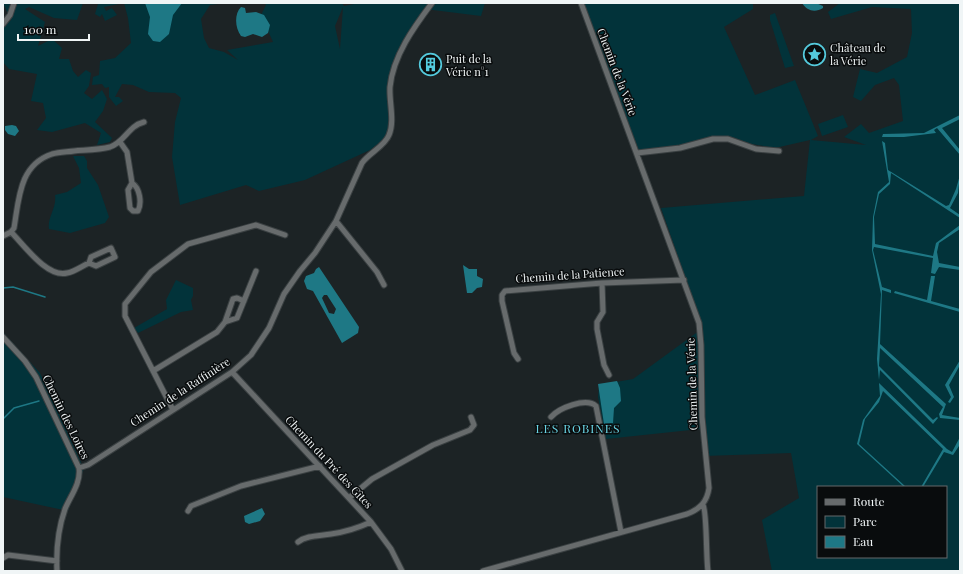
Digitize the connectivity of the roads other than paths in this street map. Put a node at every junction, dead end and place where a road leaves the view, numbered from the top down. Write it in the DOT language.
graph roads {
  1 [pos="14,3"];
  2 [pos="432,3"];
  3 [pos="580,3"];
  4 [pos="3,24"];
  5 [pos="144,122"];
  6 [pos="120,142"];
  7 [pos="779,151"];
  8 [pos="637,153"];
  9 [pos="132,183"];
  10 [pos="336,221"];
  11 [pos="11,232"];
  12 [pos="285,234"];
  13 [pos="3,236"];
  14 [pos="89,263"];
  15 [pos="256,271"];
  16 [pos="684,280"];
  17 [pos="602,283"];
  18 [pos="384,285"];
  19 [pos="244,301"];
  20 [pos="225,322"];
  21 [pos="3,337"];
  22 [pos="518,359"];
  23 [pos="153,371"];
  24 [pos="232,372"];
  25 [pos="609,376"];
  26 [pos="173,410"];
  27 [pos="471,417"];
  28 [pos="551,417"];
  29 [pos="320,466"];
  30 [pos="79,468"];
  31 [pos="349,498"];
  32 [pos="703,505"];
  33 [pos="188,511"];
  34 [pos="371,522"];
  35 [pos="621,532"];
  36 [pos="298,542"];
  37 [pos="3,558"];
  38 [pos="56,561"];
  39 [pos="57,571"];
  40 [pos="402,571"];
  41 [pos="483,571"];
  42 [pos="708,571"];
  1 -- 4 [label="street"];
  2 -- 10 [label="street, Chemin de la Raffinière"];
  3 -- 8 [label="street, Chemin de la Vérie"];
  5 -- 6 [label="street"];
  6 -- 9 [label="street"];
  6 -- 11 [label="street"];
  7 -- 8 [label="street"];
  8 -- 16 [label="street, Chemin de la Vérie"];
  9 -- 9 [label="street"];
  10 -- 18 [label="street"];
  10 -- 24 [label="street, Chemin de la Raffinière"];
  11 -- 13 [label="street"];
  11 -- 14 [label="street"];
  12 -- 23 [label="street"];
  14 -- 14 [label="street"];
  15 -- 19 [label="street"];
  16 -- 17 [label="street, Chemin de la Patience"];
  16 -- 32 [label="street, Chemin de la Vérie"];
  17 -- 22 [label="street, Chemin de la Patience"];
  17 -- 25 [label="street"];
  19 -- 20 [label="street"];
  19 -- 20 [label="street"];
  20 -- 23 [label="street"];
  21 -- 30 [label="street, Chemin des Loires"];
  23 -- 26 [label="street"];
  24 -- 26 [label="street, Chemin de la Raffinière"];
  24 -- 29 [label="street, Chemin du Pré des Gîtes"];
  26 -- 30 [label="street, Chemin de la Raffinière"];
  27 -- 31 [label="street"];
  28 -- 35 [label="street"];
  29 -- 31 [label="street, Chemin du Pré des Gîtes"];
  29 -- 33 [label="street"];
  30 -- 38 [label="street, Chemin des Loires"];
  31 -- 34 [label="street, Chemin du Pré des Gîtes"];
  32 -- 35 [label="street"];
  32 -- 42 [label="street"];
  34 -- 36 [label="street"];
  34 -- 40 [label="street, Chemin du Pré des Gîtes"];
  35 -- 41 [label="street"];
  37 -- 38 [label="street"];
  38 -- 39 [label="street, Chemin des Loires"];
}
